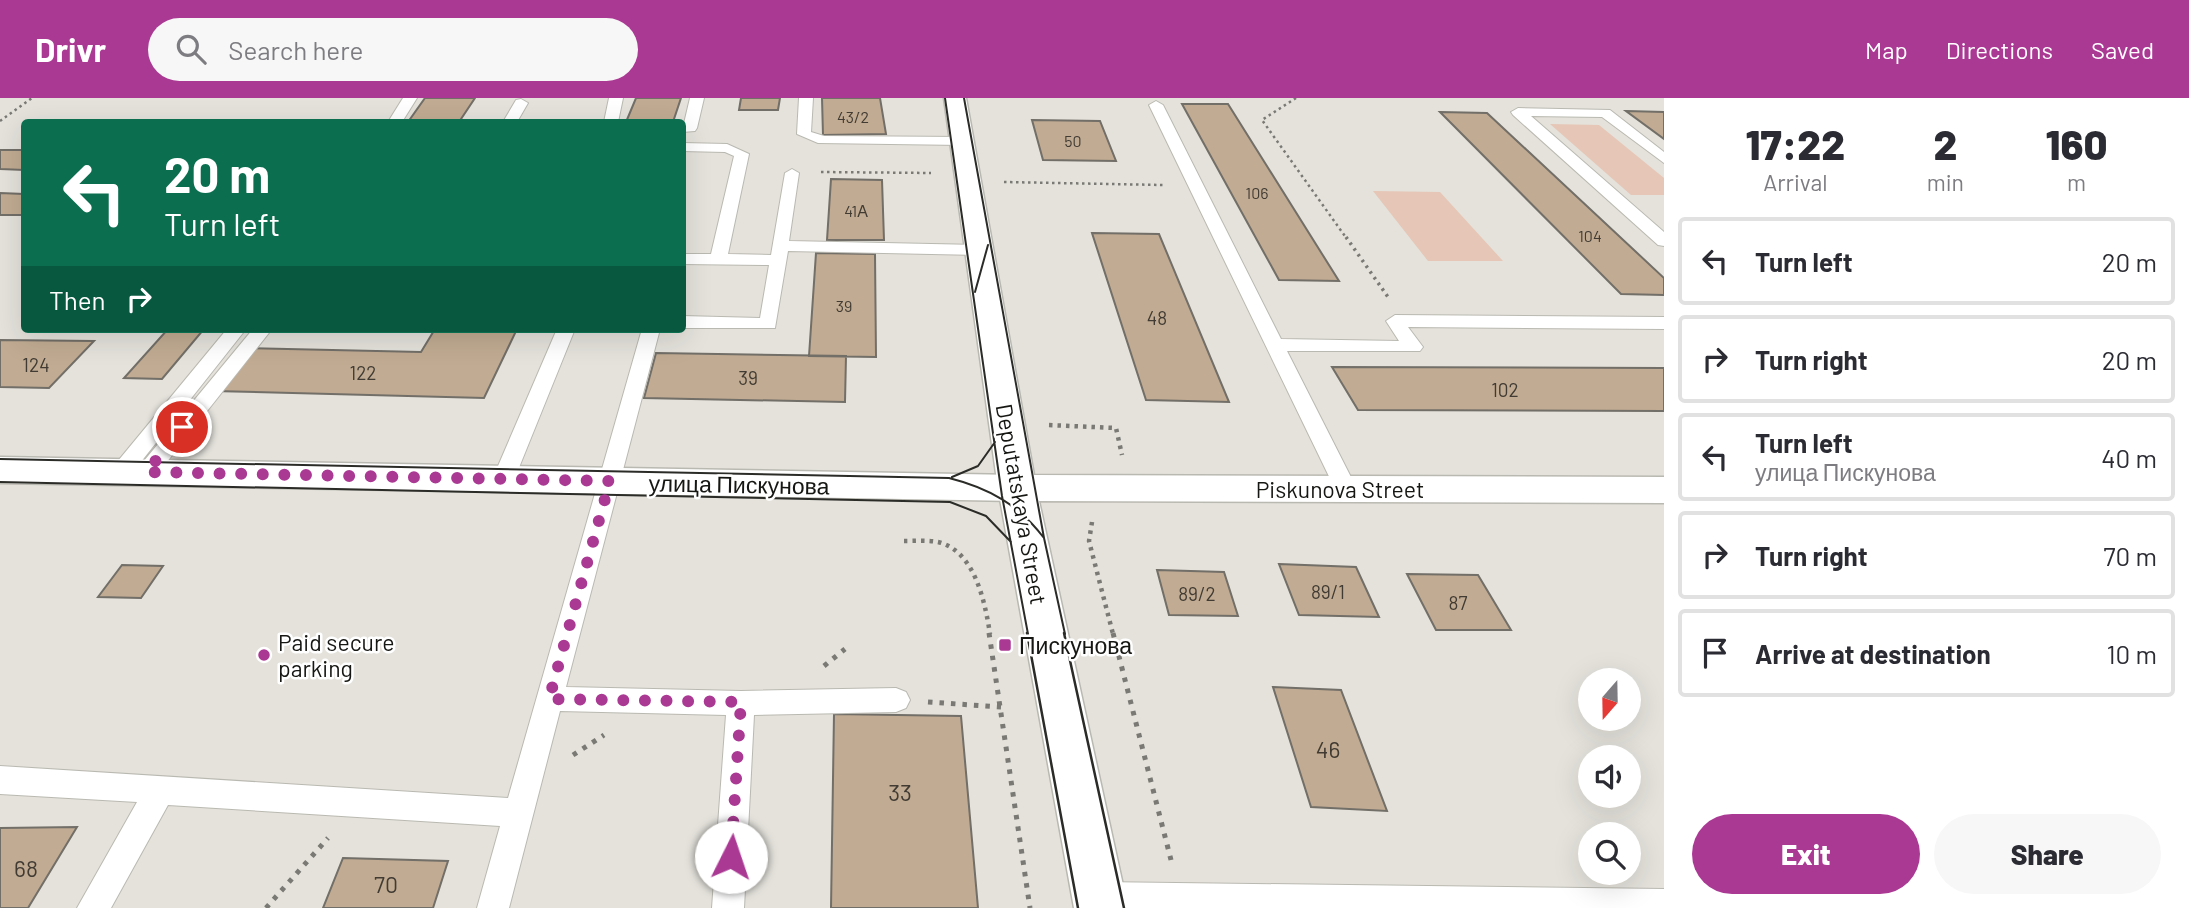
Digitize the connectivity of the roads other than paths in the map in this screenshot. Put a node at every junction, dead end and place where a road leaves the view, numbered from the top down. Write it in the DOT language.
graph roads {
  1 [pos="410,98"];
  2 [pos="616,98"];
  3 [pos="697,98"];
  4 [pos="806,98"];
  5 [pos="955,98"];
  6 [pos="521,103"];
  7 [pos="1156,105"];
  8 [pos="397,119"];
  9 [pos="512,119"];
  10 [pos="612,119"];
  11 [pos="686,128"];
  12 [pos="962,141"];
  13 [pos="686,147"];
  14 [pos="1664,159"];
  15 [pos="792,173"];
  16 [pos="1664,242"];
  17 [pos="979,250"];
  18 [pos="779,253"];
  19 [pos="686,259"];
  20 [pos="718,260"];
  21 [pos="686,322"];
  22 [pos="1664,323"];
  23 [pos="234,333"];
  24 [pos="258,333"];
  25 [pos="564,333"];
  26 [pos="650,333"];
  27 [pos="1274,345"];
  28 [pos="0,470"];
  29 [pos="134,472"];
  30 [pos="503,480"];
  31 [pos="610,481"];
  32 [pos="1017,488"];
  33 [pos="1346,489"];
  34 [pos="1664,491"];
  35 [pos="549,699"];
  36 [pos="896,700"];
  37 [pos="741,702"];
  38 [pos="0,780"];
  39 [pos="161,789"];
  40 [pos="522,800"];
  41 [pos="1100,903"];
  42 [pos="1326,905"];
  43 [pos="1664,905"];
  44 [pos="93,908"];
  45 [pos="493,908"];
  46 [pos="728,908"];
  1 -- 8 [label="lane"];
  2 -- 10 [label="lane"];
  3 -- 11 [label="lane"];
  4 -- 12 [label="lane"];
  5 -- 12 [label="main road, Deputatskaya Street"];
  6 -- 9 [label="lane"];
  7 -- 27 [label="lane"];
  12 -- 17 [label="main road, Deputatskaya Street"];
  13 -- 20 [label="lane"];
  14 -- 16 [label="lane"];
  15 -- 18 [label="lane"];
  17 -- 18 [label="lane"];
  17 -- 32 [label="main road, Deputatskaya Street"];
  18 -- 20 [label="lane"];
  18 -- 21 [label="lane"];
  19 -- 20 [label="lane"];
  22 -- 27 [label="lane"];
  23 -- 29 [label="lane"];
  24 -- 29 [label="lane"];
  25 -- 30 [label="lane"];
  26 -- 31 [label="lane"];
  27 -- 33 [label="lane"];
  28 -- 29 [label="main road, улица Пискунова"];
  29 -- 30 [label="main road, улица Пискунова"];
  30 -- 31 [label="main road, улица Пискунова"];
  31 -- 32 [label="main road, улица Пискунова"];
  31 -- 35 [label="lane"];
  32 -- 33 [label="main road, Piskunova Street"];
  32 -- 41 [label="main road, Deputatskaya Street"];
  33 -- 34 [label="main road, Piskunova Street"];
  35 -- 37 [label="lane"];
  35 -- 40 [label="lane"];
  36 -- 37 [label="lane"];
  37 -- 46 [label="lane"];
  38 -- 39 [label="lane"];
  39 -- 40 [label="lane"];
  39 -- 44 [label="lane"];
  40 -- 45 [label="lane"];
  41 -- 42 [label="lane"];
  42 -- 43 [label="lane"];
}
